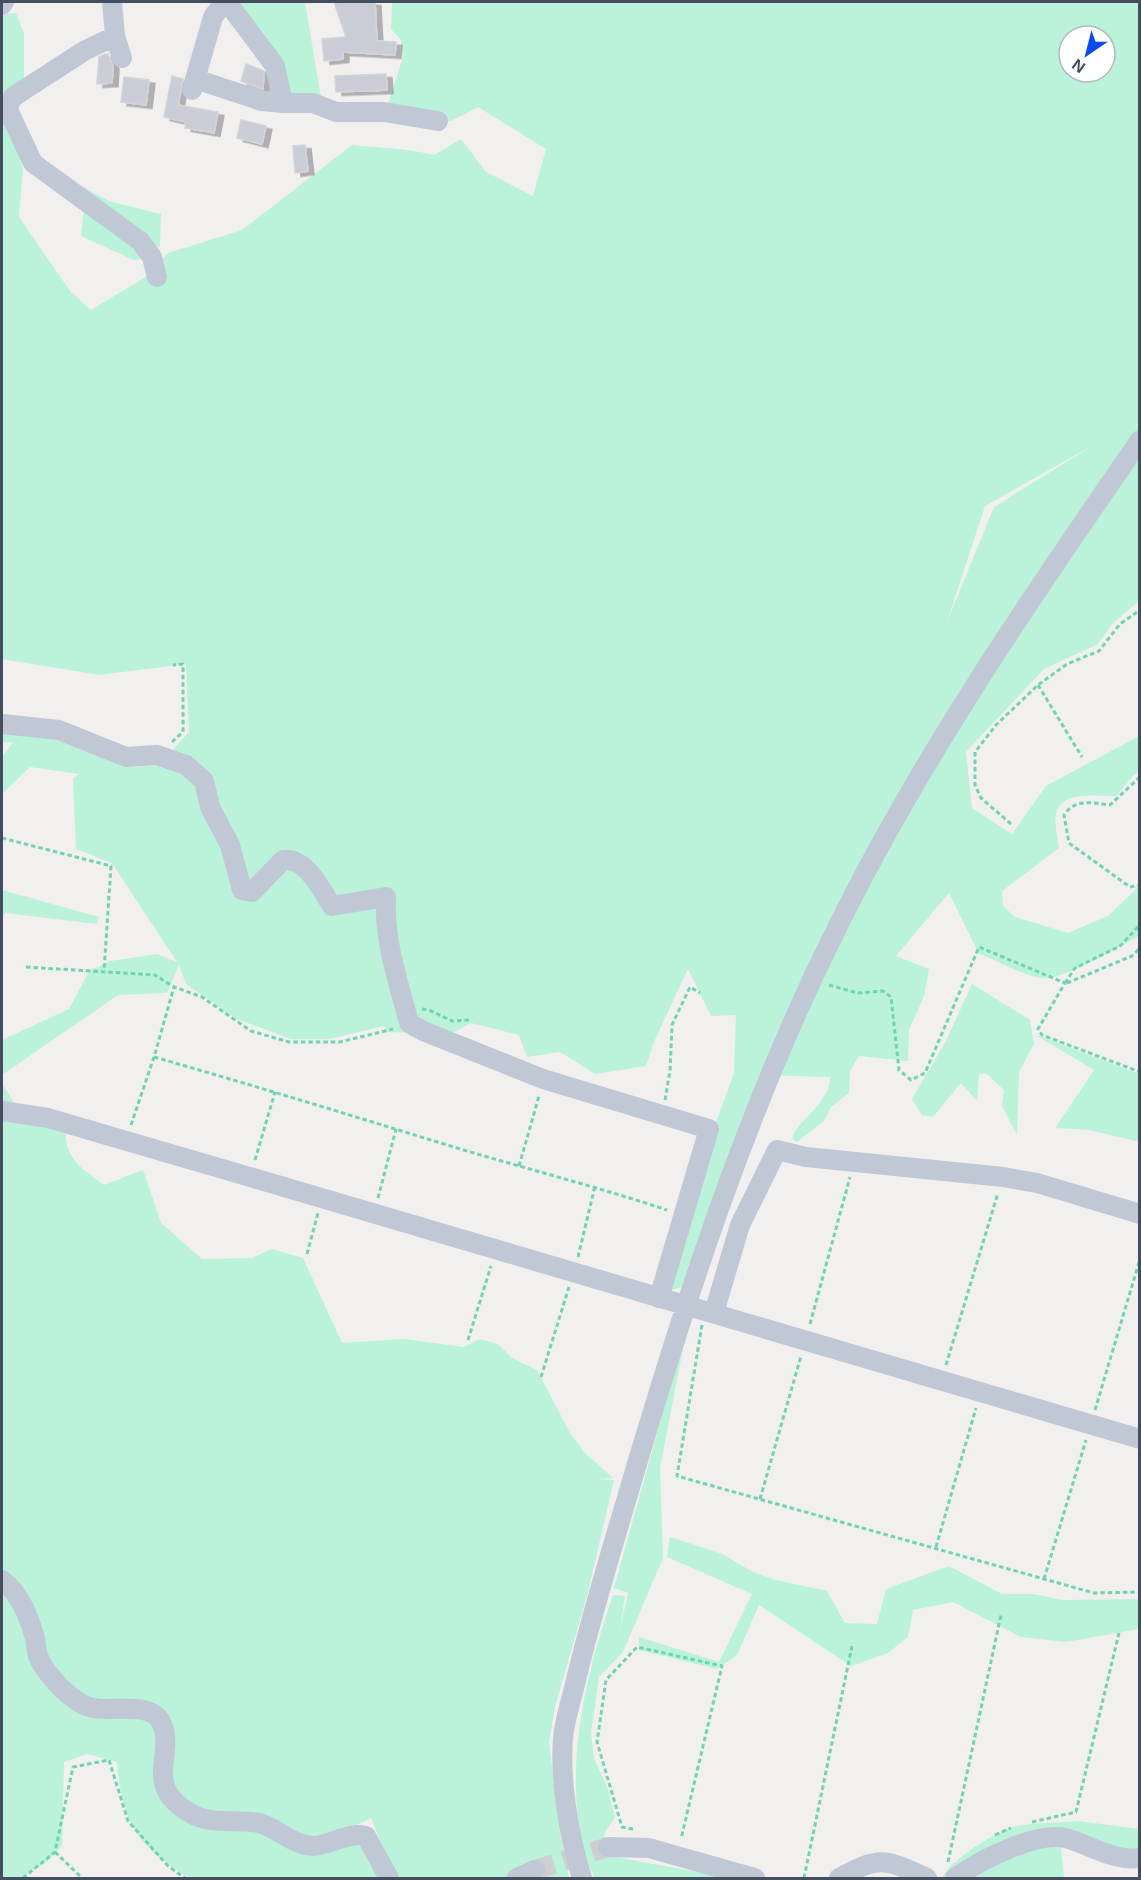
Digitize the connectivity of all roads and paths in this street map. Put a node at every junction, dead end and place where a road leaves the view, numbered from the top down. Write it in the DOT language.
graph roads {
  1 [pos="4,2"];
  2 [pos="112,2"];
  3 [pos="226,2"];
  4 [pos="2,6"];
  5 [pos="115,36"];
  6 [pos="122,58"];
  7 [pos="284,103"];
  8 [pos="438,121"];
  9 [pos="157,277"];
  10 [pos="1140,440"];
  11 [pos="1140,610"];
  12 [pos="173,665"];
  13 [pos="1038,685"];
  14 [pos="2,724"];
  15 [pos="158,755"];
  16 [pos="1082,757"];
  17 [pos="1140,777"];
  18 [pos="1011,824"];
  19 [pos="2,838"];
  20 [pos="1140,885"];
  21 [pos="1140,925"];
  22 [pos="1140,948"];
  23 [pos="26,967"];
  24 [pos="104,971"];
  25 [pos="813,980"];
  26 [pos="1065,984"];
  27 [pos="174,987"];
  28 [pos="700,993"];
  29 [pos="407,1016"];
  30 [pos="471,1020"];
  31 [pos="154,1057"];
  32 [pos="1140,1072"];
  33 [pos="543,1079"];
  34 [pos="275,1091"];
  35 [pos="2,1111"];
  36 [pos="662,1114"];
  37 [pos="396,1129"];
  38 [pos="125,1140"];
  39 [pos="855,1161"];
  40 [pos="519,1166"];
  41 [pos="250,1177"];
  42 [pos="1003,1177"];
  43 [pos="595,1186"];
  44 [pos="322,1199"];
  45 [pos="373,1214"];
  46 [pos="1140,1214"];
  47 [pos="683,1215"];
  48 [pos="496,1250"];
  49 [pos="307,1254"];
  50 [pos="574,1273"];
  51 [pos="660,1298"];
  52 [pos="702,1310"];
  53 [pos="468,1340"];
  54 [pos="806,1340"];
  55 [pos="541,1377"];
  56 [pos="941,1381"];
  57 [pos="980,1394"];
  58 [pos="1140,1439"];
  59 [pos="759,1498"];
  60 [pos="936,1547"];
  61 [pos="2,1580"];
  62 [pos="1140,1592"];
  63 [pos="1001,1616"];
  64 [pos="1119,1633"];
  65 [pos="852,1646"];
  66 [pos="1023,1825"];
  67 [pos="1013,1827"];
  68 [pos="641,1831"];
  69 [pos="993,1836"];
  70 [pos="671,1837"];
  71 [pos="608,1847"];
  72 [pos="679,1847"];
  73 [pos="55,1852"];
  74 [pos="1140,1858"];
  75 [pos="535,1870"];
  76 [pos="954,1871"];
  77 [pos="23,1878"];
  78 [pos="82,1878"];
  79 [pos="185,1878"];
  80 [pos="389,1878"];
  81 [pos="517,1878"];
  82 [pos="582,1878"];
  83 [pos="755,1878"];
  84 [pos="804,1878"];
  85 [pos="839,1878"];
  86 [pos="927,1878"];
  1 -- 4 [label="street"];
  2 -- 5 [label="street"];
  3 -- 7 [label="street"];
  3 -- 7 [label="street"];
  5 -- 6 [label="street"];
  5 -- 9 [label="street"];
  7 -- 8 [label="street"];
  10 -- 25 [label="street"];
  11 -- 13 [label="path"];
  12 -- 15 [label="path"];
  13 -- 16 [label="path"];
  13 -- 18 [label="path"];
  14 -- 15 [label="street"];
  15 -- 29 [label="street"];
  17 -- 20 [label="path"];
  19 -- 24 [label="path"];
  21 -- 26 [label="path"];
  22 -- 26 [label="path"];
  23 -- 24 [label="path"];
  24 -- 27 [label="path"];
  25 -- 26 [label="path"];
  25 -- 52 [label="street"];
  26 -- 32 [label="path"];
  27 -- 29 [label="path"];
  27 -- 31 [label="path"];
  28 -- 36 [label="path"];
  29 -- 30 [label="path"];
  29 -- 33 [label="street"];
  31 -- 34 [label="path"];
  31 -- 38 [label="path"];
  33 -- 36 [label="street"];
  33 -- 40 [label="path"];
  34 -- 37 [label="path"];
  34 -- 41 [label="path"];
  35 -- 38 [label="street"];
  36 -- 47 [label="street"];
  37 -- 40 [label="path"];
  37 -- 45 [label="path"];
  38 -- 41 [label="street"];
  39 -- 42 [label="street"];
  39 -- 52 [label="street"];
  39 -- 54 [label="path"];
  40 -- 43 [label="path"];
  41 -- 44 [label="street"];
  42 -- 46 [label="street"];
  42 -- 56 [label="path"];
  43 -- 47 [label="path"];
  43 -- 50 [label="path"];
  44 -- 45 [label="street"];
  44 -- 49 [label="path"];
  45 -- 48 [label="street"];
  47 -- 51 [label="street"];
  48 -- 50 [label="street"];
  48 -- 53 [label="path"];
  50 -- 51 [label="street"];
  50 -- 55 [label="path"];
  51 -- 52 [label="street"];
  52 -- 54 [label="street"];
  52 -- 59 [label="path"];
  52 -- 82 [label="street"];
  54 -- 56 [label="street"];
  54 -- 59 [label="path"];
  56 -- 57 [label="street"];
  57 -- 58 [label="street"];
  57 -- 60 [label="path"];
  59 -- 60 [label="path"];
  60 -- 62 [label="path"];
  61 -- 80 [label="street"];
  63 -- 76 [label="path"];
  64 -- 66 [label="path"];
  65 -- 84 [label="path"];
  67 -- 69 [label="path"];
  68 -- 72 [label="path"];
  70 -- 72 [label="path"];
  71 -- 72 [label="street"];
  72 -- 83 [label="street"];
  73 -- 77 [label="path"];
  73 -- 78 [label="path"];
  73 -- 79 [label="path"];
  74 -- 76 [label="street"];
  75 -- 81 [label="street"];
  85 -- 86 [label="street"];
}
